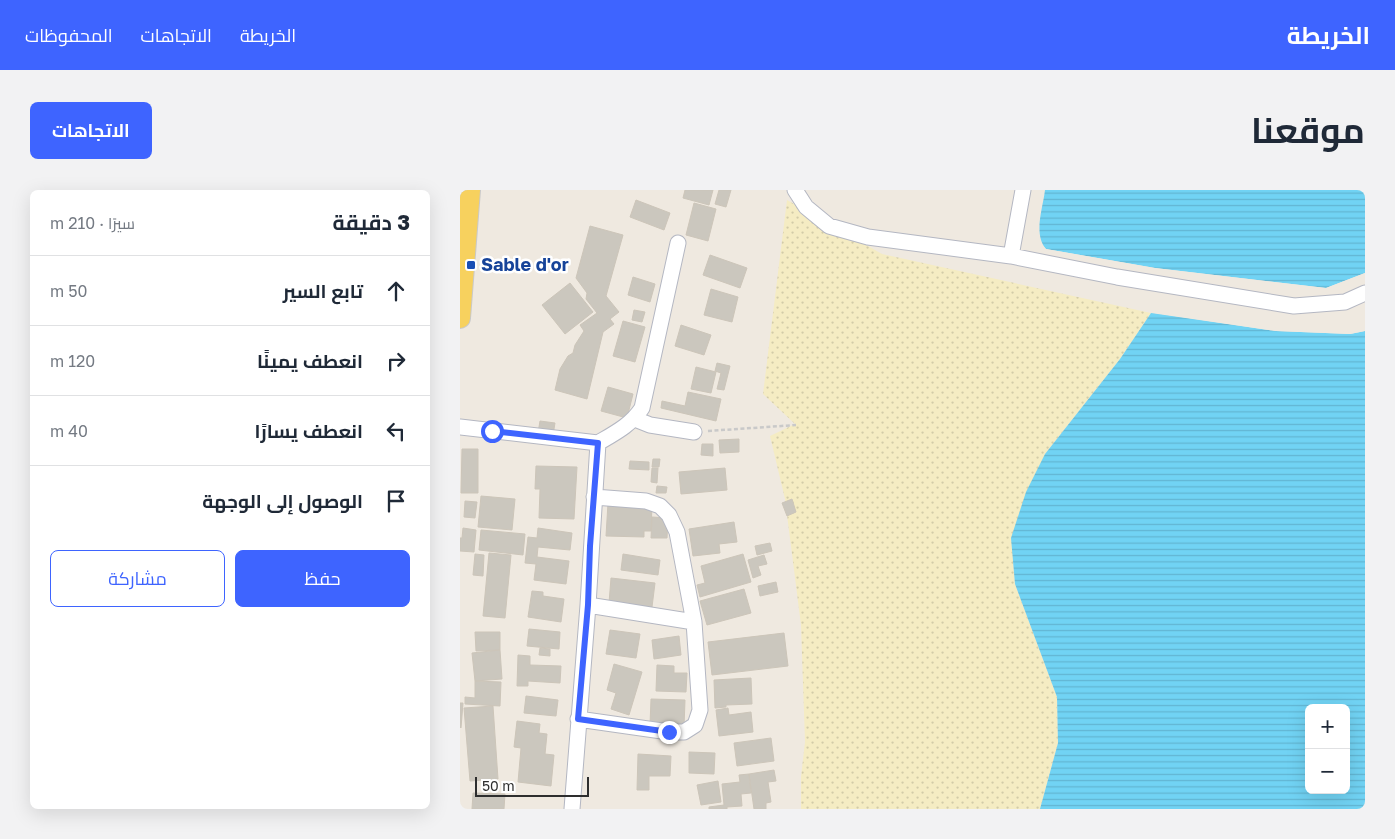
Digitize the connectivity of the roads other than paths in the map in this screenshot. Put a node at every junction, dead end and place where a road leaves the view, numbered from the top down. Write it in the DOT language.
graph roads {
  1 [pos="470,190"];
  2 [pos="795,190"];
  3 [pos="1023,190"];
  4 [pos="678,243"];
  5 [pos="1011,256"];
  6 [pos="1365,293"];
  7 [pos="460,318"];
  8 [pos="635,419"];
  9 [pos="460,427"];
  10 [pos="694,432"];
  11 [pos="598,443"];
  12 [pos="594,496"];
  13 [pos="588,605"];
  14 [pos="694,622"];
  15 [pos="578,719"];
  16 [pos="572,809"];
  1 -- 7 [label="main road"];
  2 -- 5 [label="street"];
  3 -- 5 [label="street"];
  4 -- 8 [label="street"];
  5 -- 6 [label="street"];
  8 -- 10 [label="street"];
  8 -- 11 [label="street"];
  9 -- 11 [label="street"];
  11 -- 12 [label="street"];
  12 -- 13 [label="street"];
  12 -- 14 [label="street"];
  13 -- 14 [label="street"];
  13 -- 15 [label="street"];
  14 -- 15 [label="street"];
  15 -- 16 [label="street"];
}
